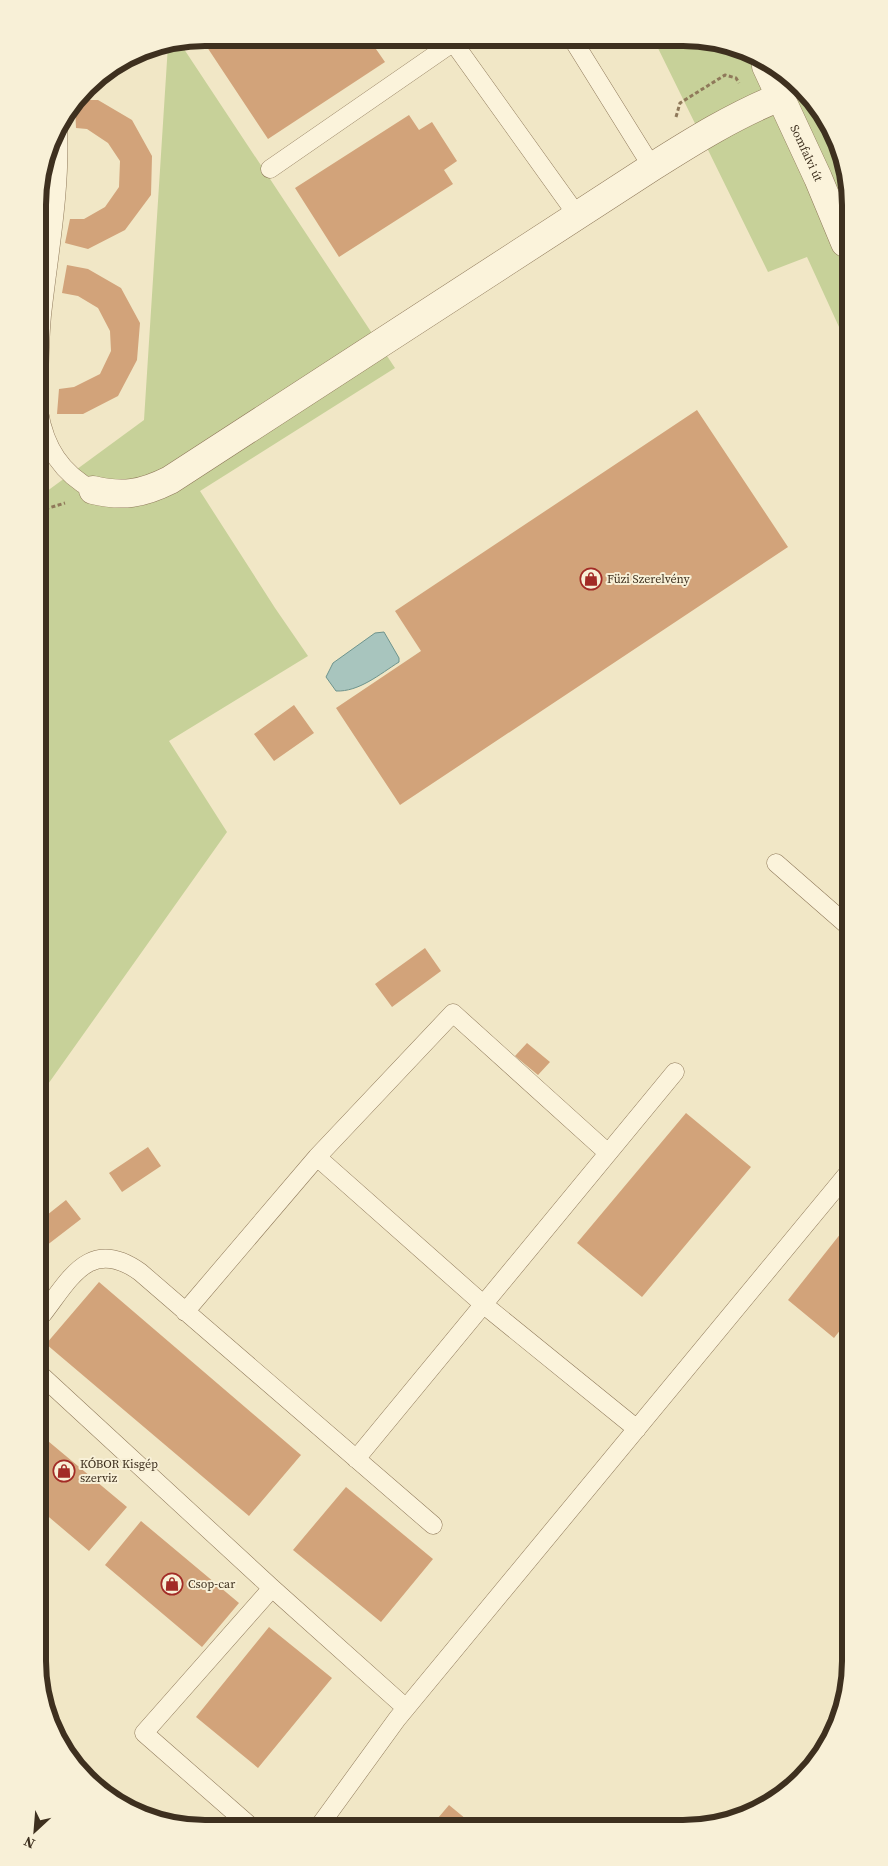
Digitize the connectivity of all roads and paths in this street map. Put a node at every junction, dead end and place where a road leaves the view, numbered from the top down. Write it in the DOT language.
graph roads {
  1 [pos="448,46"];
  2 [pos="460,46"];
  3 [pos="577,46"];
  4 [pos="769,72"];
  5 [pos="780,97"];
  6 [pos="59,143"];
  7 [pos="652,166"];
  8 [pos="270,169"];
  9 [pos="836,195"];
  10 [pos="577,215"];
  11 [pos="842,227"];
  12 [pos="47,275"];
  13 [pos="47,439"];
  14 [pos="93,490"];
  15 [pos="776,863"];
  16 [pos="842,919"];
  17 [pos="675,1072"];
  18 [pos="608,1153"];
  19 [pos="317,1157"];
  20 [pos="841,1180"];
  21 [pos="483,1304"];
  22 [pos="46,1310"];
  23 [pos="185,1312"];
  24 [pos="46,1380"];
  25 [pos="637,1429"];
  26 [pos="356,1459"];
  27 [pos="433,1525"];
  28 [pos="272,1588"];
  29 [pos="406,1708"];
  30 [pos="243,1820"];
  31 [pos="324,1820"];
  1 -- 8 [label="lane"];
  2 -- 10 [label="lane"];
  3 -- 7 [label="lane"];
  4 -- 5 [label="street, Somfalvi út"];
  5 -- 7 [label="street"];
  5 -- 9 [label="street, Somfalvi út"];
  6 -- 12 [label="lane"];
  7 -- 10 [label="street"];
  9 -- 11 [label="street, Somfalvi út"];
  10 -- 14 [label="street"];
  13 -- 14 [label="lane"];
  15 -- 16 [label="lane"];
  17 -- 18 [label="lane"];
  18 -- 19 [label="lane"];
  18 -- 21 [label="lane"];
  19 -- 21 [label="lane"];
  19 -- 23 [label="lane"];
  20 -- 25 [label="lane"];
  21 -- 25 [label="lane"];
  21 -- 26 [label="lane"];
  22 -- 23 [label="lane"];
  23 -- 26 [label="lane"];
  24 -- 28 [label="lane"];
  25 -- 29 [label="lane"];
  26 -- 27 [label="lane"];
  28 -- 29 [label="lane"];
  28 -- 30 [label="lane"];
  29 -- 31 [label="lane"];
}
